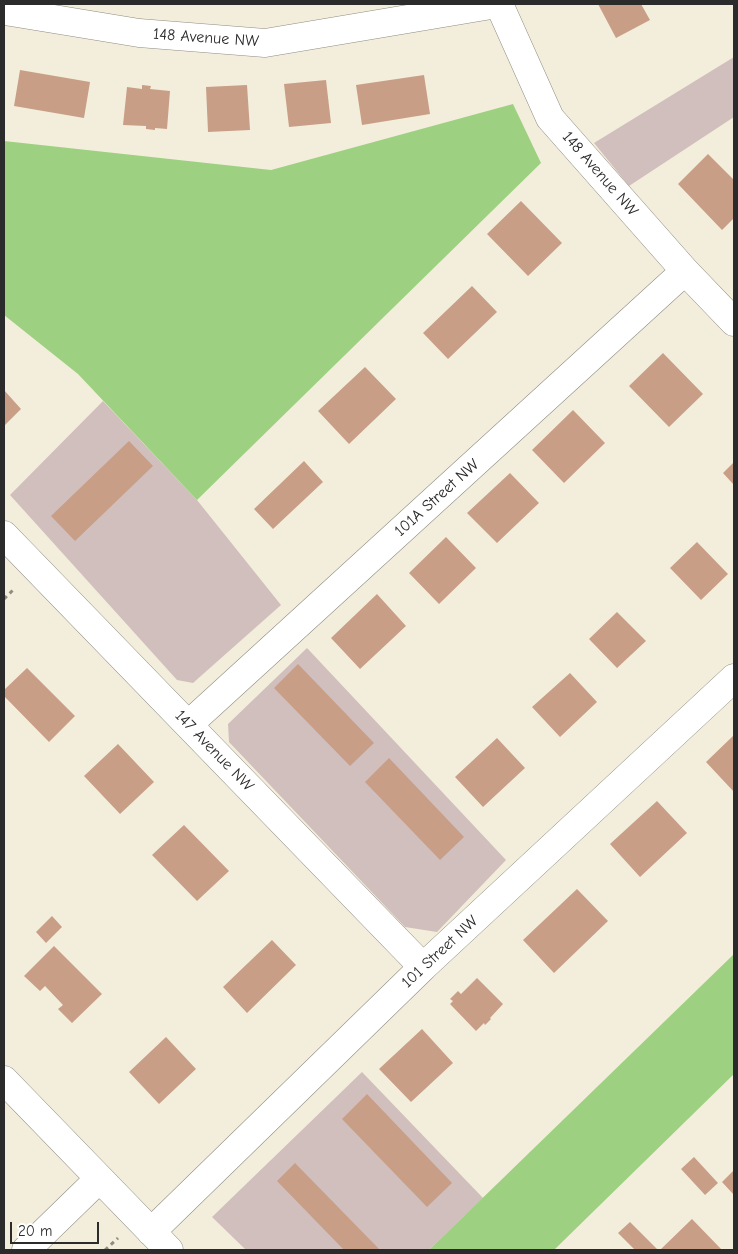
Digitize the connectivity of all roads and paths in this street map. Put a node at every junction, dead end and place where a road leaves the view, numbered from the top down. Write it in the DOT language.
graph roads {
  1 [pos="498,4"];
  2 [pos="4,10"];
  3 [pos="684,271"];
  4 [pos="734,322"];
  5 [pos="4,534"];
  6 [pos="734,678"];
  7 [pos="189,724"];
  8 [pos="423,967"];
  9 [pos="4,1080"];
  10 [pos="99,1179"];
  11 [pos="160,1241"];
  12 [pos="26,1250"];
  1 -- 2 [label="street, 148 Avenue NW"];
  1 -- 3 [label="street, 148 Avenue NW"];
  3 -- 4 [label="street, 148 Avenue NW"];
  3 -- 7 [label="street, 101A Street NW"];
  5 -- 7 [label="street, 147 Avenue NW"];
  6 -- 8 [label="street, 101 Street NW"];
  7 -- 8 [label="street, 147 Avenue NW"];
  8 -- 11 [label="street, 101 Street NW"];
  9 -- 10 [label="street"];
  10 -- 11 [label="street"];
  10 -- 12 [label="street"];
}
